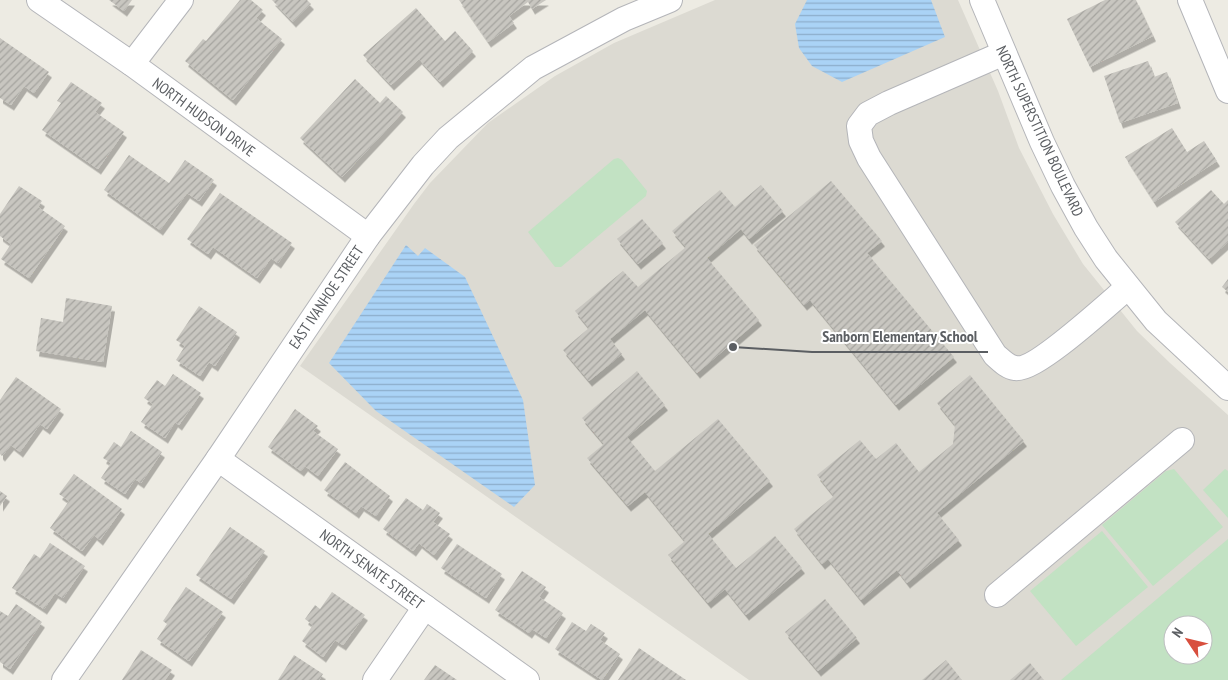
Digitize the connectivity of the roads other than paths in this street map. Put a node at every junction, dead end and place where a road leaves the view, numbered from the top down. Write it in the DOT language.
graph roads {
  1 [pos="39,0"];
  2 [pos="181,0"];
  3 [pos="670,0"];
  4 [pos="982,0"];
  5 [pos="1190,0"];
  6 [pos="1004,53"];
  7 [pos="132,64"];
  8 [pos="1228,91"];
  9 [pos="368,236"];
  10 [pos="1128,287"];
  11 [pos="1228,388"];
  12 [pos="1182,440"];
  13 [pos="218,459"];
  14 [pos="997,595"];
  15 [pos="425,607"];
  16 [pos="64,680"];
  17 [pos="375,680"];
  18 [pos="526,680"];
  1 -- 7 [label="street, NORTH HUDSON DRIVE"];
  2 -- 7 [label="street"];
  3 -- 9 [label="street, EAST IVANHOE STREET"];
  4 -- 6 [label="street, NORTH SUPERSTITION BOULEVARD"];
  5 -- 8 [label="street"];
  6 -- 10 [label="street, NORTH SUPERSTITION BOULEVARD"];
  6 -- 10 [label="street"];
  7 -- 9 [label="street, NORTH HUDSON DRIVE"];
  9 -- 13 [label="street, EAST IVANHOE STREET"];
  10 -- 11 [label="street, NORTH SUPERSTITION BOULEVARD"];
  12 -- 14 [label="street"];
  13 -- 15 [label="street, NORTH SENATE STREET"];
  13 -- 16 [label="street, EAST IVANHOE STREET"];
  15 -- 17 [label="street"];
  15 -- 18 [label="street, NORTH SENATE STREET"];
}
